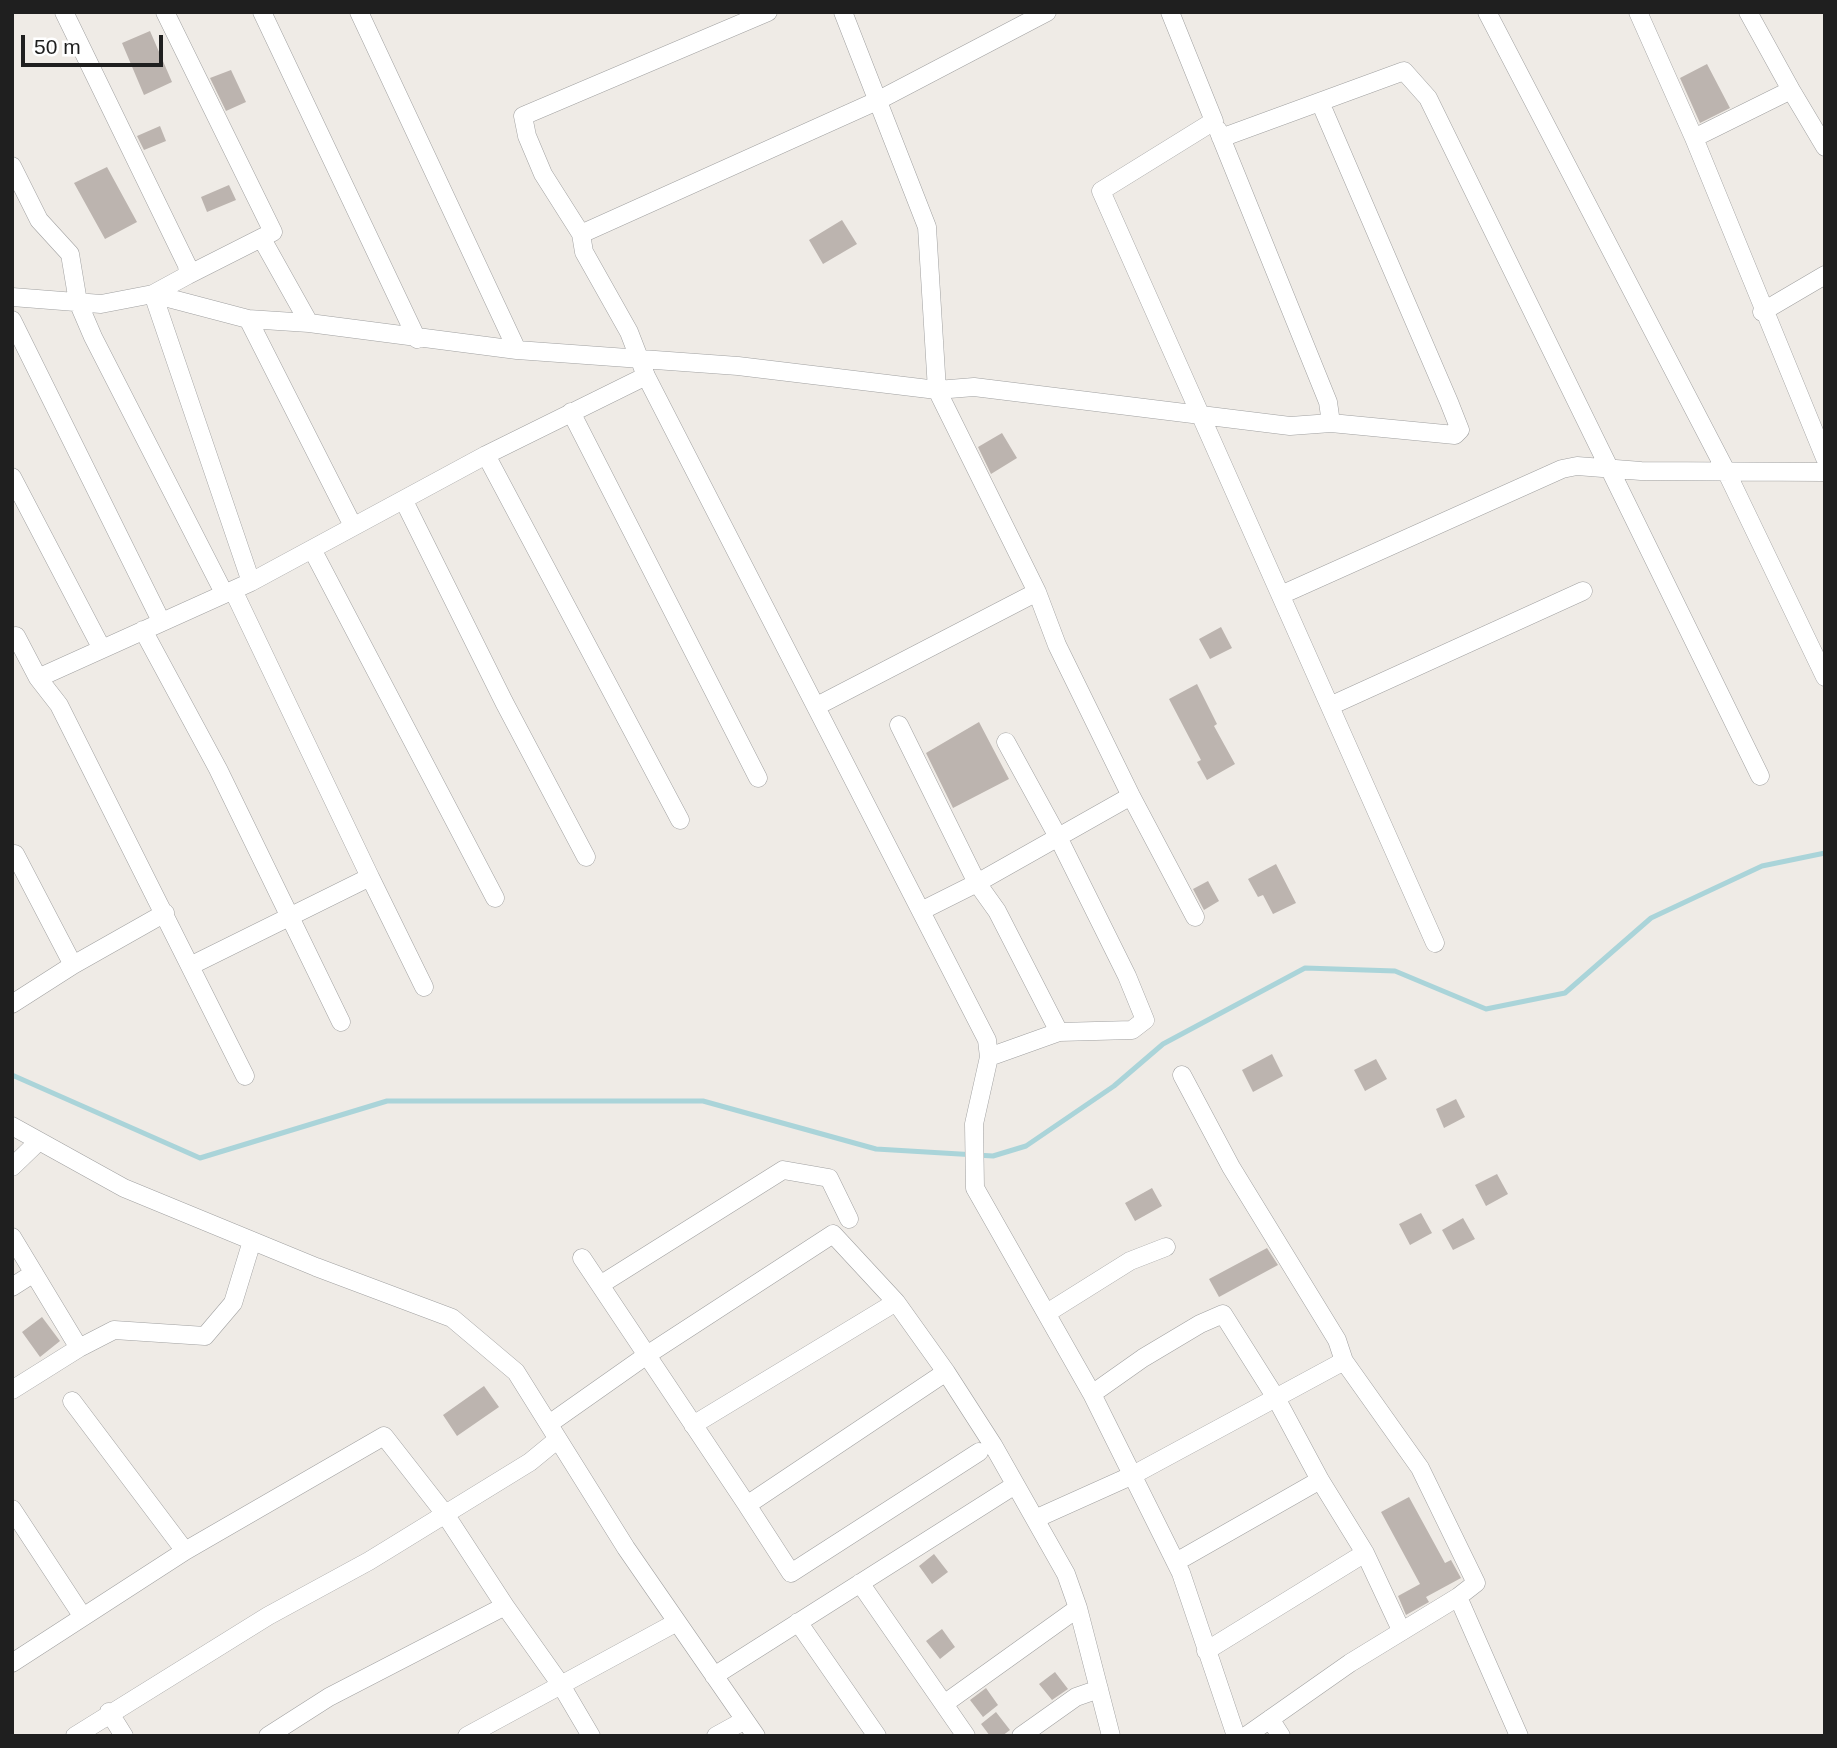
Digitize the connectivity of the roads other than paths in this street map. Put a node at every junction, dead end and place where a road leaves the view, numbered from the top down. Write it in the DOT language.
graph roads {
  1 [pos="64,12"];
  2 [pos="165,12"];
  3 [pos="262,12"];
  4 [pos="359,12"];
  5 [pos="768,12"];
  6 [pos="843,12"];
  7 [pos="1047,12"];
  8 [pos="1170,12"];
  9 [pos="1488,12"];
  10 [pos="1638,12"];
  11 [pos="1748,12"];
  12 [pos="1791,90"];
  13 [pos="879,100"];
  14 [pos="1320,102"];
  15 [pos="1214,121"];
  16 [pos="1221,138"];
  17 [pos="1694,138"];
  18 [pos="1825,147"];
  19 [pos="12,166"];
  20 [pos="581,234"];
  21 [pos="261,239"];
  22 [pos="188,275"];
  23 [pos="1825,275"];
  24 [pos="153,294"];
  25 [pos="12,297"];
  26 [pos="78,302"];
  27 [pos="1762,312"];
  28 [pos="248,319"];
  29 [pos="12,320"];
  30 [pos="309,323"];
  31 [pos="417,340"];
  32 [pos="517,351"];
  33 [pos="643,368"];
  34 [pos="937,390"];
  35 [pos="570,412"];
  36 [pos="1200,414"];
  37 [pos="1331,423"];
  38 [pos="486,455"];
  39 [pos="1825,458"];
  40 [pos="1607,467"];
  41 [pos="1726,471"];
  42 [pos="1825,472"];
  43 [pos="12,477"];
  44 [pos="404,501"];
  45 [pos="353,526"];
  46 [pos="313,551"];
  47 [pos="251,582"];
  48 [pos="1583,591"];
  49 [pos="228,592"];
  50 [pos="1037,592"];
  51 [pos="1281,595"];
  52 [pos="161,621"];
  53 [pos="143,630"];
  54 [pos="14,634"];
  55 [pos="102,649"];
  56 [pos="1825,677"];
  57 [pos="38,678"];
  58 [pos="817,706"];
  59 [pos="1330,706"];
  60 [pos="899,725"];
  61 [pos="1006,742"];
  62 [pos="1760,776"];
  63 [pos="758,778"];
  64 [pos="1131,796"];
  65 [pos="680,820"];
  66 [pos="1058,837"];
  67 [pos="13,853"];
  68 [pos="586,857"];
  69 [pos="370,877"];
  70 [pos="977,883"];
  71 [pos="495,898"];
  72 [pos="921,911"];
  73 [pos="165,913"];
  74 [pos="291,917"];
  75 [pos="1195,917"];
  76 [pos="1435,943"];
  77 [pos="73,965"];
  78 [pos="192,965"];
  79 [pos="424,987"];
  80 [pos="14,999"];
  81 [pos="341,1022"];
  82 [pos="1059,1032"];
  83 [pos="989,1057"];
  84 [pos="1182,1075"];
  85 [pos="245,1076"];
  86 [pos="12,1126"];
  87 [pos="39,1141"];
  88 [pos="12,1167"];
  89 [pos="849,1219"];
  90 [pos="12,1237"];
  91 [pos="252,1241"];
  92 [pos="1166,1247"];
  93 [pos="582,1258"];
  94 [pos="34,1273"];
  95 [pos="600,1285"];
  96 [pos="12,1287"];
  97 [pos="896,1302"];
  98 [pos="1047,1313"];
  99 [pos="79,1348"];
  100 [pos="647,1356"];
  101 [pos="1344,1361"];
  102 [pos="946,1371"];
  103 [pos="12,1390"];
  104 [pos="1092,1394"];
  105 [pos="1276,1398"];
  106 [pos="72,1401"];
  107 [pos="693,1425"];
  108 [pos="553,1432"];
  109 [pos="979,1452"];
  110 [pos="1133,1475"];
  111 [pos="1320,1480"];
  112 [pos="1014,1485"];
  113 [pos="747,1505"];
  114 [pos="12,1509"];
  115 [pos="445,1514"];
  116 [pos="1035,1520"];
  117 [pos="185,1551"];
  118 [pos="1364,1553"];
  119 [pos="1176,1562"];
  120 [pos="860,1583"];
  121 [pos="1458,1597"];
  122 [pos="505,1606"];
  123 [pos="1078,1608"];
  124 [pos="83,1617"];
  125 [pos="677,1622"];
  126 [pos="798,1622"];
  127 [pos="1401,1630"];
  128 [pos="1206,1651"];
  129 [pos="12,1663"];
  130 [pos="714,1676"];
  131 [pos="561,1685"];
  132 [pos="1098,1689"];
  133 [pos="944,1704"];
  134 [pos="109,1712"];
  135 [pos="1270,1719"];
  136 [pos="745,1720"];
  137 [pos="273,1735"];
  138 [pos="75,1736"];
  139 [pos="124,1736"];
  140 [pos="467,1736"];
  141 [pos="591,1736"];
  142 [pos="716,1736"];
  143 [pos="755,1736"];
  144 [pos="877,1736"];
  145 [pos="965,1736"];
  146 [pos="1021,1736"];
  147 [pos="1111,1736"];
  148 [pos="1236,1736"];
  149 [pos="1246,1736"];
  150 [pos="1281,1736"];
  151 [pos="1519,1736"];
  1 -- 22 [label="street"];
  2 -- 21 [label="street"];
  3 -- 31 [label="street"];
  4 -- 32 [label="street"];
  5 -- 20 [label="street"];
  6 -- 13 [label="street"];
  7 -- 13 [label="street"];
  8 -- 15 [label="street"];
  9 -- 41 [label="street"];
  10 -- 17 [label="street"];
  11 -- 12 [label="street"];
  12 -- 17 [label="street"];
  12 -- 18 [label="street"];
  13 -- 20 [label="street"];
  13 -- 34 [label="street"];
  14 -- 16 [label="street"];
  14 -- 37 [label="street"];
  14 -- 40 [label="street"];
  15 -- 16 [label="street"];
  15 -- 36 [label="street"];
  16 -- 37 [label="street"];
  17 -- 27 [label="street"];
  19 -- 26 [label="street"];
  20 -- 33 [label="street"];
  21 -- 22 [label="street"];
  21 -- 30 [label="street"];
  22 -- 24 [label="street"];
  23 -- 27 [label="street"];
  24 -- 26 [label="street"];
  24 -- 28 [label="street"];
  24 -- 47 [label="street"];
  25 -- 26 [label="street"];
  26 -- 49 [label="street"];
  27 -- 39 [label="street"];
  28 -- 30 [label="street"];
  28 -- 45 [label="street"];
  29 -- 52 [label="street"];
  30 -- 31 [label="street"];
  31 -- 32 [label="street"];
  32 -- 33 [label="street"];
  33 -- 34 [label="street"];
  33 -- 35 [label="street"];
  33 -- 58 [label="street"];
  34 -- 36 [label="street"];
  34 -- 50 [label="street"];
  35 -- 38 [label="street"];
  35 -- 63 [label="street"];
  36 -- 37 [label="street"];
  36 -- 51 [label="street"];
  38 -- 44 [label="street"];
  38 -- 65 [label="street"];
  40 -- 41 [label="street"];
  40 -- 51 [label="street"];
  40 -- 62 [label="street"];
  41 -- 42 [label="street"];
  41 -- 56 [label="street"];
  43 -- 55 [label="street"];
  44 -- 45 [label="street"];
  44 -- 68 [label="street"];
  45 -- 46 [label="street"];
  46 -- 47 [label="street"];
  46 -- 71 [label="street"];
  47 -- 49 [label="street"];
  48 -- 59 [label="street"];
  49 -- 52 [label="street"];
  49 -- 69 [label="street"];
  50 -- 58 [label="street"];
  50 -- 64 [label="street"];
  51 -- 59 [label="street"];
  52 -- 53 [label="street"];
  53 -- 55 [label="street"];
  53 -- 74 [label="street"];
  54 -- 57 [label="street"];
  55 -- 57 [label="street"];
  57 -- 73 [label="street"];
  58 -- 72 [label="street"];
  59 -- 76 [label="street"];
  60 -- 70 [label="street"];
  61 -- 66 [label="street"];
  64 -- 66 [label="street"];
  64 -- 75 [label="street"];
  66 -- 70 [label="street"];
  66 -- 82 [label="street"];
  67 -- 77 [label="street"];
  69 -- 74 [label="street"];
  69 -- 79 [label="street"];
  70 -- 72 [label="street"];
  70 -- 82 [label="street"];
  72 -- 83 [label="street"];
  73 -- 77 [label="street"];
  73 -- 78 [label="street"];
  74 -- 78 [label="street"];
  74 -- 81 [label="street"];
  77 -- 80 [label="street"];
  78 -- 85 [label="street"];
  82 -- 83 [label="street"];
  83 -- 98 [label="street"];
  84 -- 101 [label="street"];
  86 -- 87 [label="street"];
  87 -- 88 [label="street"];
  87 -- 91 [label="street"];
  89 -- 95 [label="street"];
  90 -- 94 [label="street"];
  91 -- 99 [label="street"];
  91 -- 108 [label="street"];
  92 -- 98 [label="street"];
  93 -- 95 [label="street"];
  94 -- 96 [label="street"];
  94 -- 99 [label="street"];
  95 -- 100 [label="street"];
  97 -- 100 [label="street"];
  97 -- 102 [label="street"];
  97 -- 107 [label="street"];
  98 -- 104 [label="street"];
  99 -- 103 [label="street"];
  100 -- 107 [label="street"];
  100 -- 108 [label="street"];
  101 -- 105 [label="street"];
  101 -- 121 [label="street"];
  102 -- 112 [label="street"];
  102 -- 113 [label="street"];
  104 -- 105 [label="street"];
  104 -- 110 [label="street"];
  105 -- 110 [label="street"];
  105 -- 111 [label="street"];
  106 -- 117 [label="street"];
  107 -- 113 [label="street"];
  108 -- 115 [label="street"];
  108 -- 125 [label="street"];
  109 -- 113 [label="street"];
  110 -- 116 [label="street"];
  110 -- 119 [label="street"];
  111 -- 118 [label="street"];
  111 -- 119 [label="street"];
  112 -- 116 [label="street"];
  112 -- 120 [label="street"];
  114 -- 124 [label="street"];
  115 -- 117 [label="street"];
  115 -- 122 [label="street"];
  115 -- 134 [label="street"];
  116 -- 123 [label="street"];
  117 -- 124 [label="street"];
  118 -- 127 [label="street"];
  118 -- 128 [label="street"];
  119 -- 128 [label="street"];
  120 -- 126 [label="street"];
  120 -- 133 [label="street"];
  121 -- 127 [label="street"];
  121 -- 151 [label="street"];
  122 -- 131 [label="street"];
  122 -- 137 [label="street"];
  123 -- 132 [label="street"];
  123 -- 133 [label="street"];
  124 -- 129 [label="street"];
  125 -- 130 [label="street"];
  125 -- 131 [label="street"];
  126 -- 130 [label="street"];
  126 -- 144 [label="street"];
  127 -- 135 [label="street"];
  128 -- 148 [label="street"];
  130 -- 136 [label="street"];
  131 -- 140 [label="street"];
  131 -- 141 [label="street"];
  132 -- 146 [label="street"];
  132 -- 147 [label="street"];
  133 -- 145 [label="street"];
  134 -- 138 [label="street"];
  134 -- 139 [label="street"];
  135 -- 149 [label="street"];
  135 -- 150 [label="street"];
  136 -- 142 [label="street"];
  136 -- 143 [label="street"];
}
